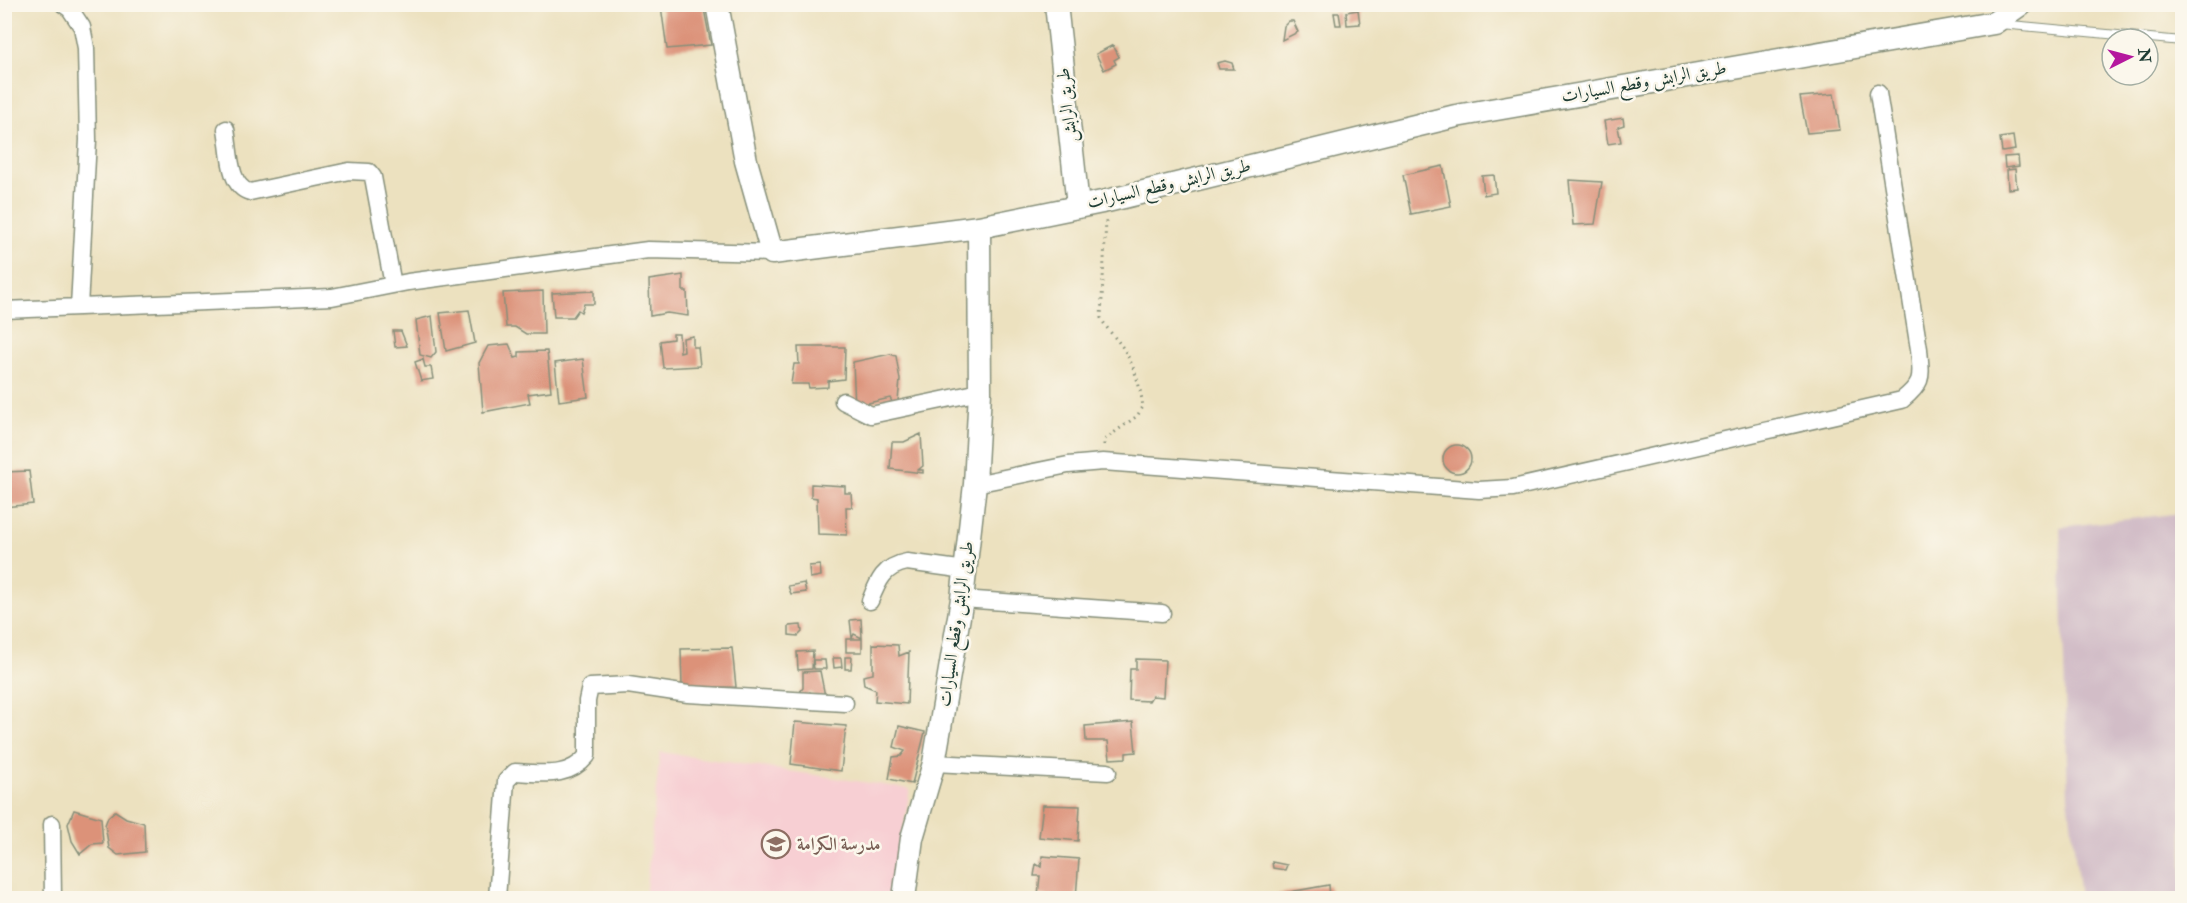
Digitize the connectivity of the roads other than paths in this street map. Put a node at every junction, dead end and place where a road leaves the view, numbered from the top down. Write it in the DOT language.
graph roads {
  1 [pos="63,4"];
  2 [pos="717,4"];
  3 [pos="1056,4"];
  4 [pos="2021,4"];
  5 [pos="1994,23"];
  6 [pos="2182,41"];
  7 [pos="1878,93"];
  8 [pos="226,129"];
  9 [pos="1078,206"];
  10 [pos="979,227"];
  11 [pos="772,253"];
  12 [pos="393,285"];
  13 [pos="79,307"];
  14 [pos="4,310"];
  15 [pos="980,392"];
  16 [pos="843,401"];
  17 [pos="975,484"];
  18 [pos="966,570"];
  19 [pos="962,599"];
  20 [pos="870,601"];
  21 [pos="1162,613"];
  22 [pos="844,703"];
  23 [pos="934,763"];
  24 [pos="1108,772"];
  25 [pos="52,824"];
  26 [pos="53,898"];
  27 [pos="497,898"];
  28 [pos="904,898"];
  1 -- 13 [label="street"];
  2 -- 11 [label="main road"];
  3 -- 9 [label="main road, طريق الرابش"];
  4 -- 5 [label="main road, طريق الرابش وقطع السيارات"];
  5 -- 6 [label="lane"];
  5 -- 9 [label="main road, طريق الرابش وقطع السيارات"];
  7 -- 17 [label="street"];
  8 -- 12 [label="street"];
  9 -- 10 [label="main road, طريق الرابش وقطع السيارات"];
  10 -- 11 [label="main road"];
  10 -- 15 [label="main road, طريق الرابش وقطع السيارات"];
  11 -- 12 [label="street"];
  12 -- 13 [label="street"];
  13 -- 14 [label="street"];
  15 -- 16 [label="street"];
  15 -- 17 [label="main road, طريق الرابش وقطع السيارات"];
  17 -- 18 [label="main road, طريق الرابش وقطع السيارات"];
  18 -- 19 [label="main road, طريق الرابش وقطع السيارات"];
  18 -- 20 [label="street"];
  19 -- 21 [label="street"];
  19 -- 23 [label="main road, طريق الرابش وقطع السيارات"];
  22 -- 27 [label="street"];
  23 -- 24 [label="street"];
  23 -- 28 [label="main road, طريق الرابش وقطع السيارات"];
  25 -- 26 [label="street"];
}
